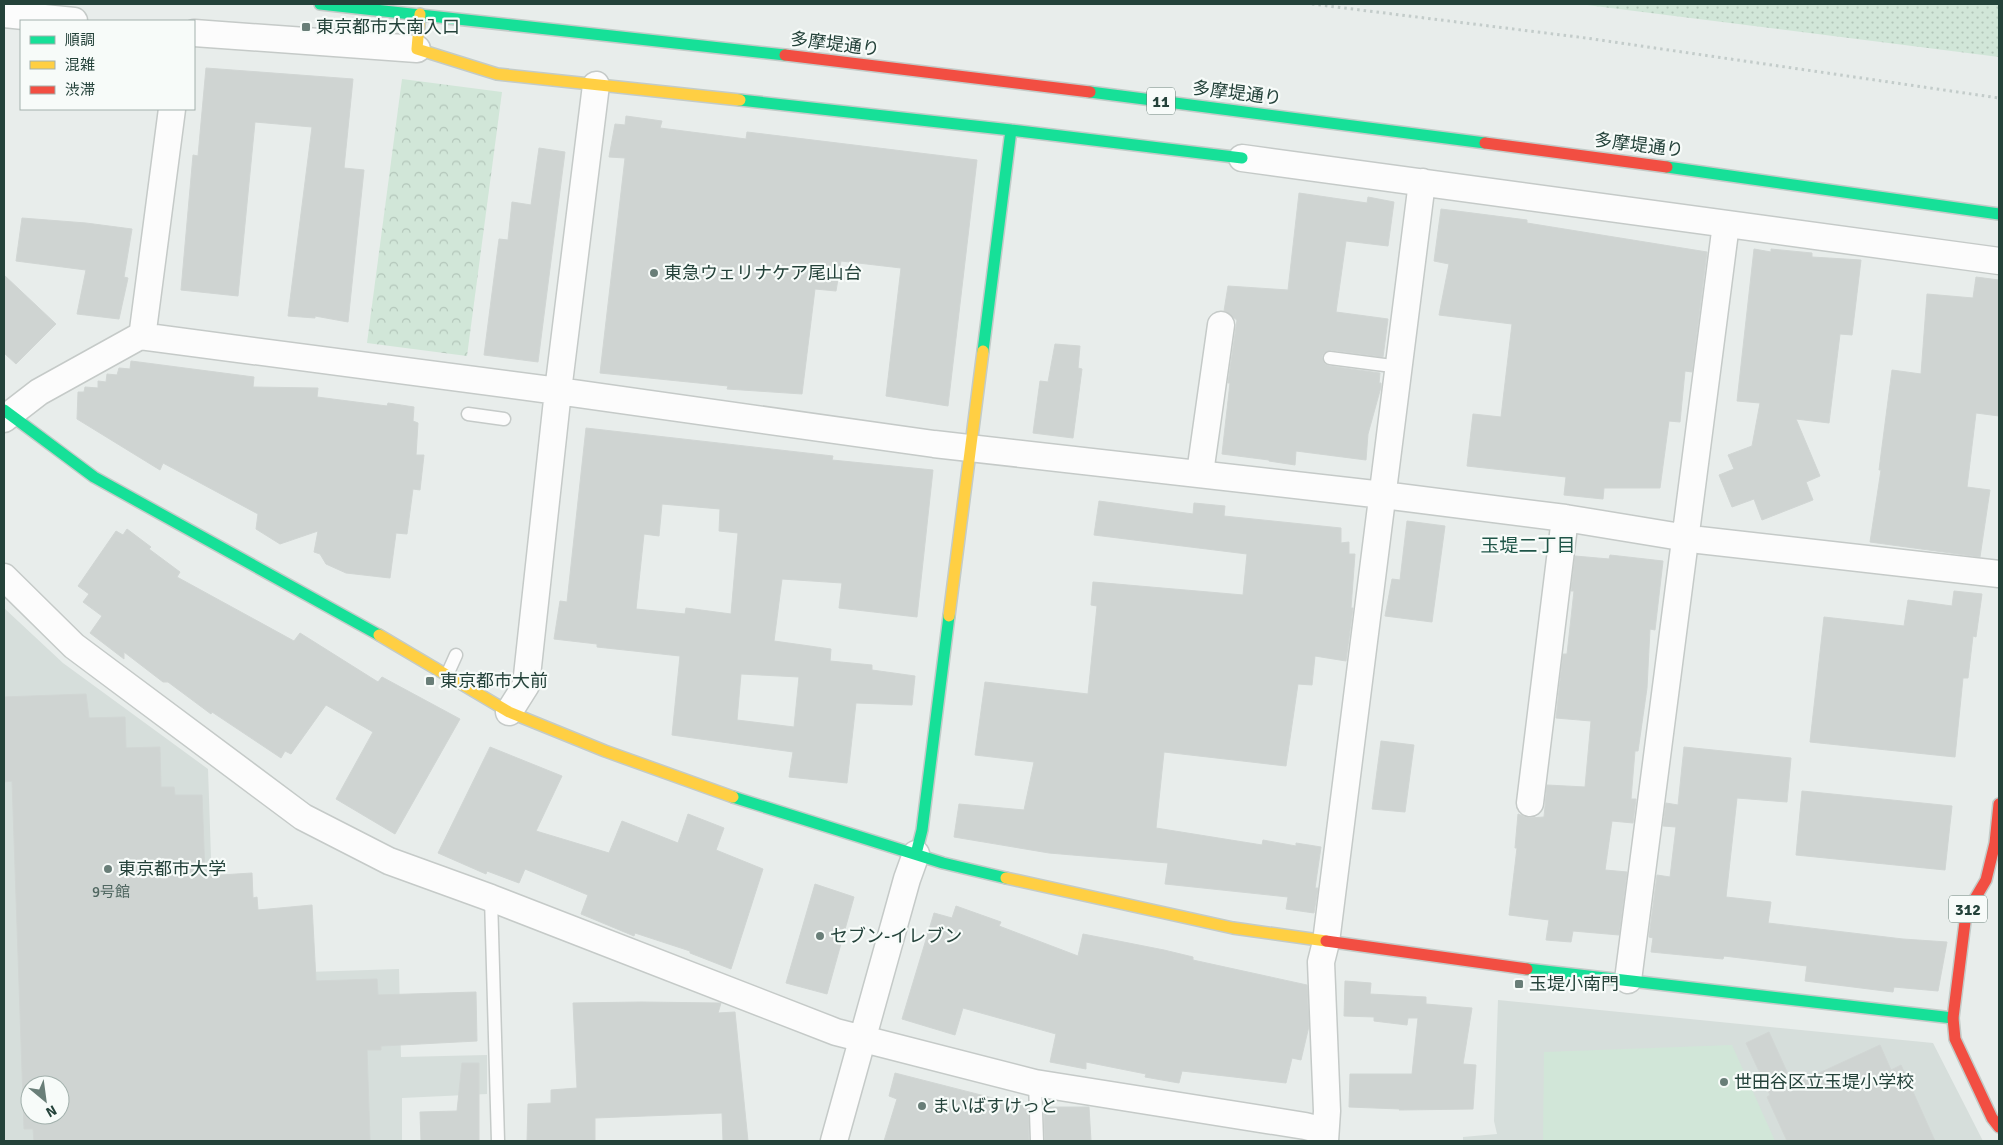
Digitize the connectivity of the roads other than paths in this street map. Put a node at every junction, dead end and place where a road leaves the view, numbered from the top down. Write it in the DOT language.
graph roads {
  1 [pos="320,4"];
  2 [pos="4,14"];
  3 [pos="420,14"];
  4 [pos="64,20"];
  5 [pos="195,33"];
  6 [pos="417,49"];
  7 [pos="596,85"];
  8 [pos="172,110"];
  9 [pos="1011,130"];
  10 [pos="1242,158"];
  11 [pos="1422,182"];
  12 [pos="1999,214"];
  13 [pos="1726,224"];
  14 [pos="1999,261"];
  15 [pos="1221,325"];
  16 [pos="140,336"];
  17 [pos="1330,358"];
  18 [pos="1400,368"];
  19 [pos="558,391"];
  20 [pos="468,414"];
  21 [pos="5,415"];
  22 [pos="504,419"];
  23 [pos="971,448"];
  24 [pos="1200,473"];
  25 [pos="1383,495"];
  26 [pos="1564,518"];
  27 [pos="1686,538"];
  28 [pos="1999,574"];
  29 [pos="4,577"];
  30 [pos="456,655"];
  31 [pos="446,675"];
  32 [pos="509,712"];
  33 [pos="1530,803"];
  34 [pos="1999,804"];
  35 [pos="916,854"];
  36 [pos="491,898"];
  37 [pos="1326,942"];
  38 [pos="1628,980"];
  39 [pos="1953,1018"];
  40 [pos="864,1039"];
  41 [pos="1035,1083"];
  42 [pos="1999,1127"];
  43 [pos="1325,1136"];
  44 [pos="498,1141"];
  45 [pos="834,1141"];
  46 [pos="1037,1141"];
  1 -- 3 [label="street, 多摩堤通り / 11"];
  2 -- 4 [label="street"];
  3 -- 6 [label="street"];
  3 -- 12 [label="street, 多摩堤通り / 11"];
  5 -- 6 [label="street"];
  6 -- 7 [label="street"];
  7 -- 9 [label="street"];
  7 -- 19 [label="street"];
  8 -- 16 [label="street"];
  9 -- 10 [label="street"];
  9 -- 23 [label="street"];
  10 -- 11 [label="street"];
  11 -- 13 [label="street"];
  11 -- 18 [label="street"];
  13 -- 14 [label="street"];
  13 -- 27 [label="street"];
  15 -- 24 [label="street"];
  16 -- 19 [label="street"];
  16 -- 21 [label="street"];
  17 -- 18 [label="lane"];
  18 -- 25 [label="street"];
  19 -- 23 [label="street"];
  19 -- 32 [label="street"];
  20 -- 22 [label="lane"];
  21 -- 31 [label="street"];
  23 -- 24 [label="street"];
  23 -- 35 [label="street"];
  24 -- 25 [label="street"];
  25 -- 26 [label="street"];
  25 -- 37 [label="street"];
  26 -- 27 [label="street"];
  26 -- 33 [label="street"];
  27 -- 28 [label="street"];
  27 -- 38 [label="street"];
  29 -- 36 [label="street"];
  30 -- 31 [label="lane"];
  31 -- 32 [label="street"];
  32 -- 35 [label="street"];
  34 -- 39 [label="street, 312"];
  35 -- 37 [label="street"];
  35 -- 40 [label="street"];
  36 -- 40 [label="street"];
  36 -- 44 [label="lane"];
  37 -- 38 [label="street"];
  37 -- 43 [label="street"];
  38 -- 39 [label="street"];
  39 -- 42 [label="street, 312"];
  40 -- 41 [label="street"];
  40 -- 45 [label="street"];
  41 -- 43 [label="street"];
  41 -- 46 [label="lane"];
}
